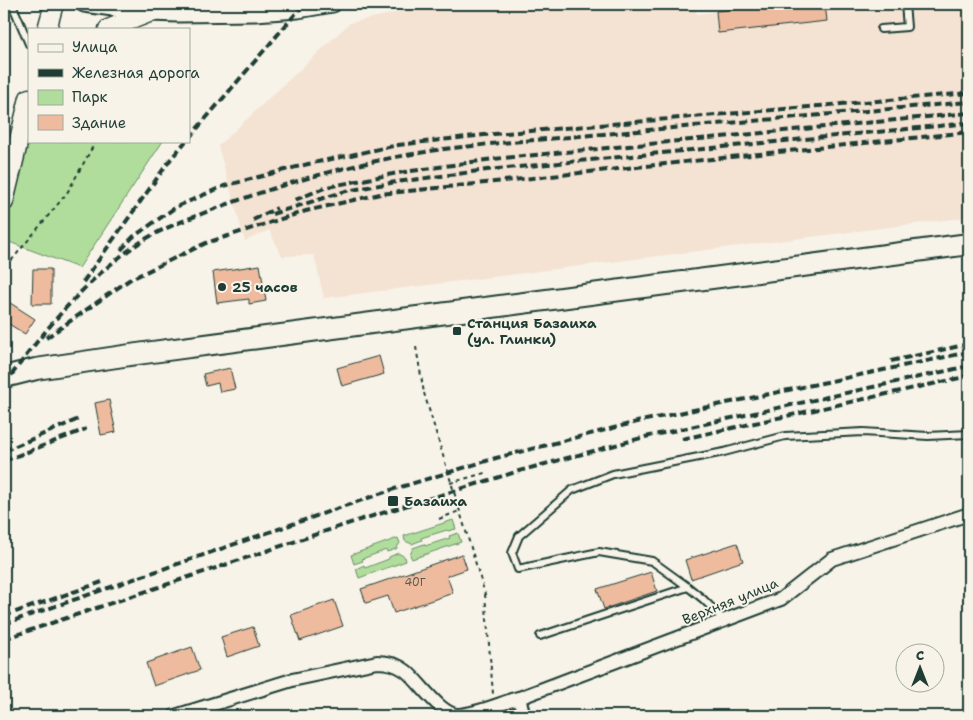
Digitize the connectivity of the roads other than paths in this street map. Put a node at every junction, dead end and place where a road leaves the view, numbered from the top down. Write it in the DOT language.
graph roads {
  1 [pos="12,4"];
  2 [pos="54,4"];
  3 [pos="84,4"];
  4 [pos="333,4"];
  5 [pos="905,4"];
  6 [pos="297,7"];
  7 [pos="144,8"];
  8 [pos="179,9"];
  9 [pos="47,28"];
  10 [pos="110,28"];
  11 [pos="881,29"];
  12 [pos="28,42"];
  13 [pos="26,112"];
  14 [pos="4,202"];
  15 [pos="969,244"];
  16 [pos="4,365"];
  17 [pos="36,369"];
  18 [pos="4,377"];
  19 [pos="969,434"];
  20 [pos="969,514"];
  21 [pos="688,587"];
  22 [pos="724,620"];
  23 [pos="540,636"];
  24 [pos="519,698"];
  25 [pos="174,716"];
  26 [pos="524,716"];
  1 -- 12 [label="lane"];
  2 -- 9 [label="main road"];
  3 -- 7 [label="street"];
  4 -- 6 [label="street"];
  5 -- 11 [label="lane"];
  6 -- 8 [label="street"];
  7 -- 8 [label="street"];
  7 -- 10 [label="main road"];
  13 -- 14 [label="main road"];
  15 -- 17 [label="highway"];
  16 -- 17 [label="highway"];
  17 -- 18 [label="highway"];
  19 -- 21 [label="lane"];
  20 -- 22 [label="street, Верхняя улица"];
  21 -- 22 [label="lane"];
  21 -- 23 [label="lane"];
  22 -- 24 [label="street, Верхняя улица"];
  24 -- 25 [label="street, Верхняя улица"];
  24 -- 26 [label="street"];
}
